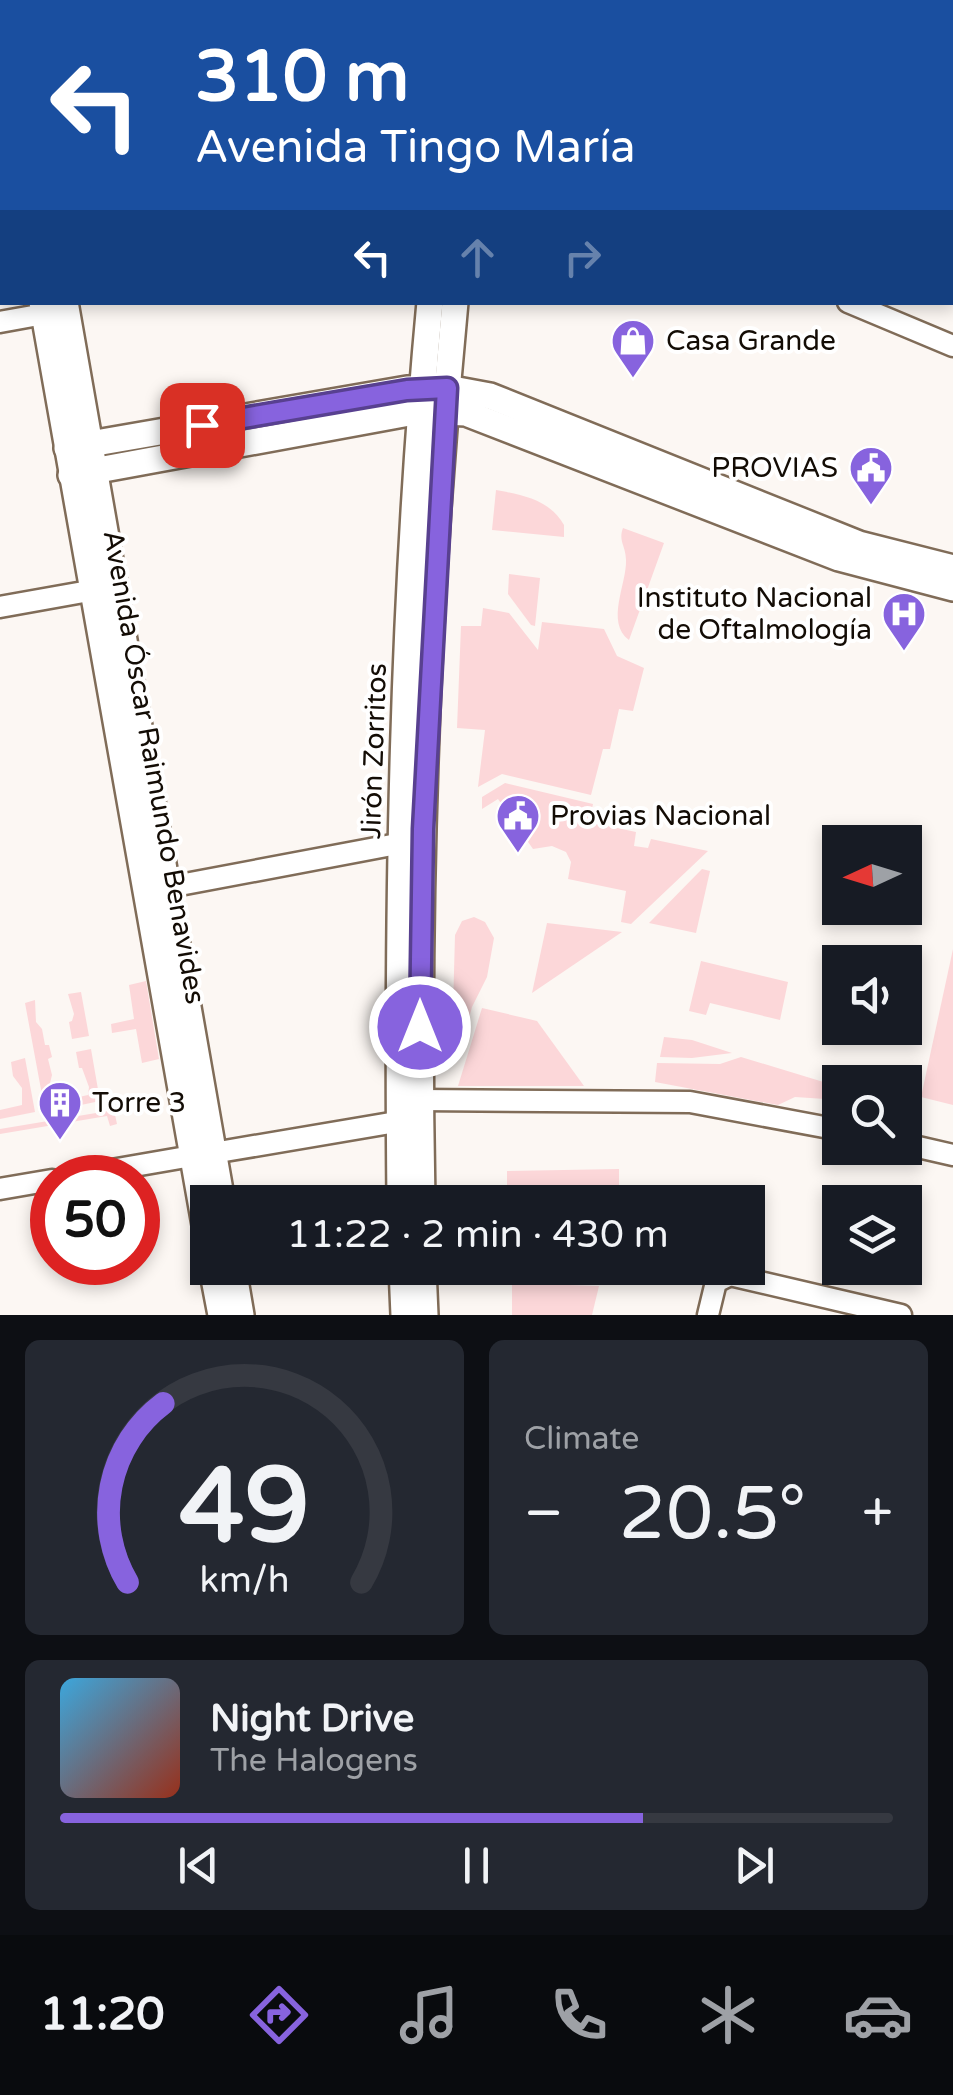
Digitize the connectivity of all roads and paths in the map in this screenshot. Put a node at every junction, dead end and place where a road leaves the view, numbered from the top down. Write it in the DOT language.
graph roads {
  1 [pos="430,305"];
  2 [pos="455,305"];
  3 [pos="855,305"];
  4 [pos="50,306"];
  5 [pos="0,322"];
  6 [pos="953,346"];
  7 [pos="433,399"];
  8 [pos="78,447"];
  9 [pos="82,473"];
  10 [pos="953,568"];
  11 [pos="103,588"];
  12 [pos="953,588"];
  13 [pos="0,607"];
  14 [pos="412,841"];
  15 [pos="169,887"];
  16 [pos="413,1113"];
  17 [pos="822,1127"];
  18 [pos="922,1148"];
  19 [pos="203,1154"];
  20 [pos="953,1155"];
  21 [pos="160,1161"];
  22 [pos="30,1184"];
  23 [pos="205,1185"];
  24 [pos="215,1185"];
  25 [pos="402,1185"];
  26 [pos="420,1185"];
  27 [pos="0,1189"];
  28 [pos="215,1285"];
  29 [pos="236,1285"];
  30 [pos="403,1285"];
  31 [pos="425,1285"];
  32 [pos="220,1315"];
  33 [pos="241,1315"];
  34 [pos="404,1315"];
  35 [pos="426,1315"];
  36 [pos="708,1315"];
  37 [pos="901,1315"];
  1 -- 7 [label="main road, Jirón Zorritos"];
  2 -- 7 [label="main road, Jirón Zorritos"];
  3 -- 6 [label="street"];
  4 -- 5 [label="street"];
  4 -- 8 [label="main road, Avenida Óscar Raimundo Benavides"];
  7 -- 8 [label="main road"];
  7 -- 9 [label="main road"];
  7 -- 10 [label="main road"];
  7 -- 12 [label="main road"];
  7 -- 14 [label="main road, Jirón Zorritos"];
  8 -- 9 [label="main road, Avenida Óscar Raimundo Benavides"];
  9 -- 11 [label="main road, Avenida Óscar Raimundo Benavides"];
  11 -- 13 [label="street"];
  11 -- 15 [label="main road, Avenida Óscar Raimundo Benavides"];
  11 -- 19 [label="main road, Avenida Óscar Raimundo Benavides"];
  14 -- 15 [label="street"];
  14 -- 16 [label="main road, Jirón Zorritos"];
  15 -- 19 [label="main road, Avenida Óscar Raimundo Benavides"];
  16 -- 17 [label="street"];
  16 -- 19 [label="street"];
  16 -- 25 [label="main road, Jirón Zorritos"];
  16 -- 26 [label="main road, Jirón Zorritos"];
  18 -- 20 [label="street"];
  19 -- 21 [label="street"];
  19 -- 23 [label="main road, Avenida Óscar Raimundo Benavides"];
  19 -- 24 [label="main road, Avenida Óscar Raimundo Benavides"];
  22 -- 27 [label="street"];
  28 -- 32 [label="main road"];
  29 -- 33 [label="main road"];
  30 -- 34 [label="main road"];
  31 -- 35 [label="main road"];
  36 -- 37 [label="street"];
}
